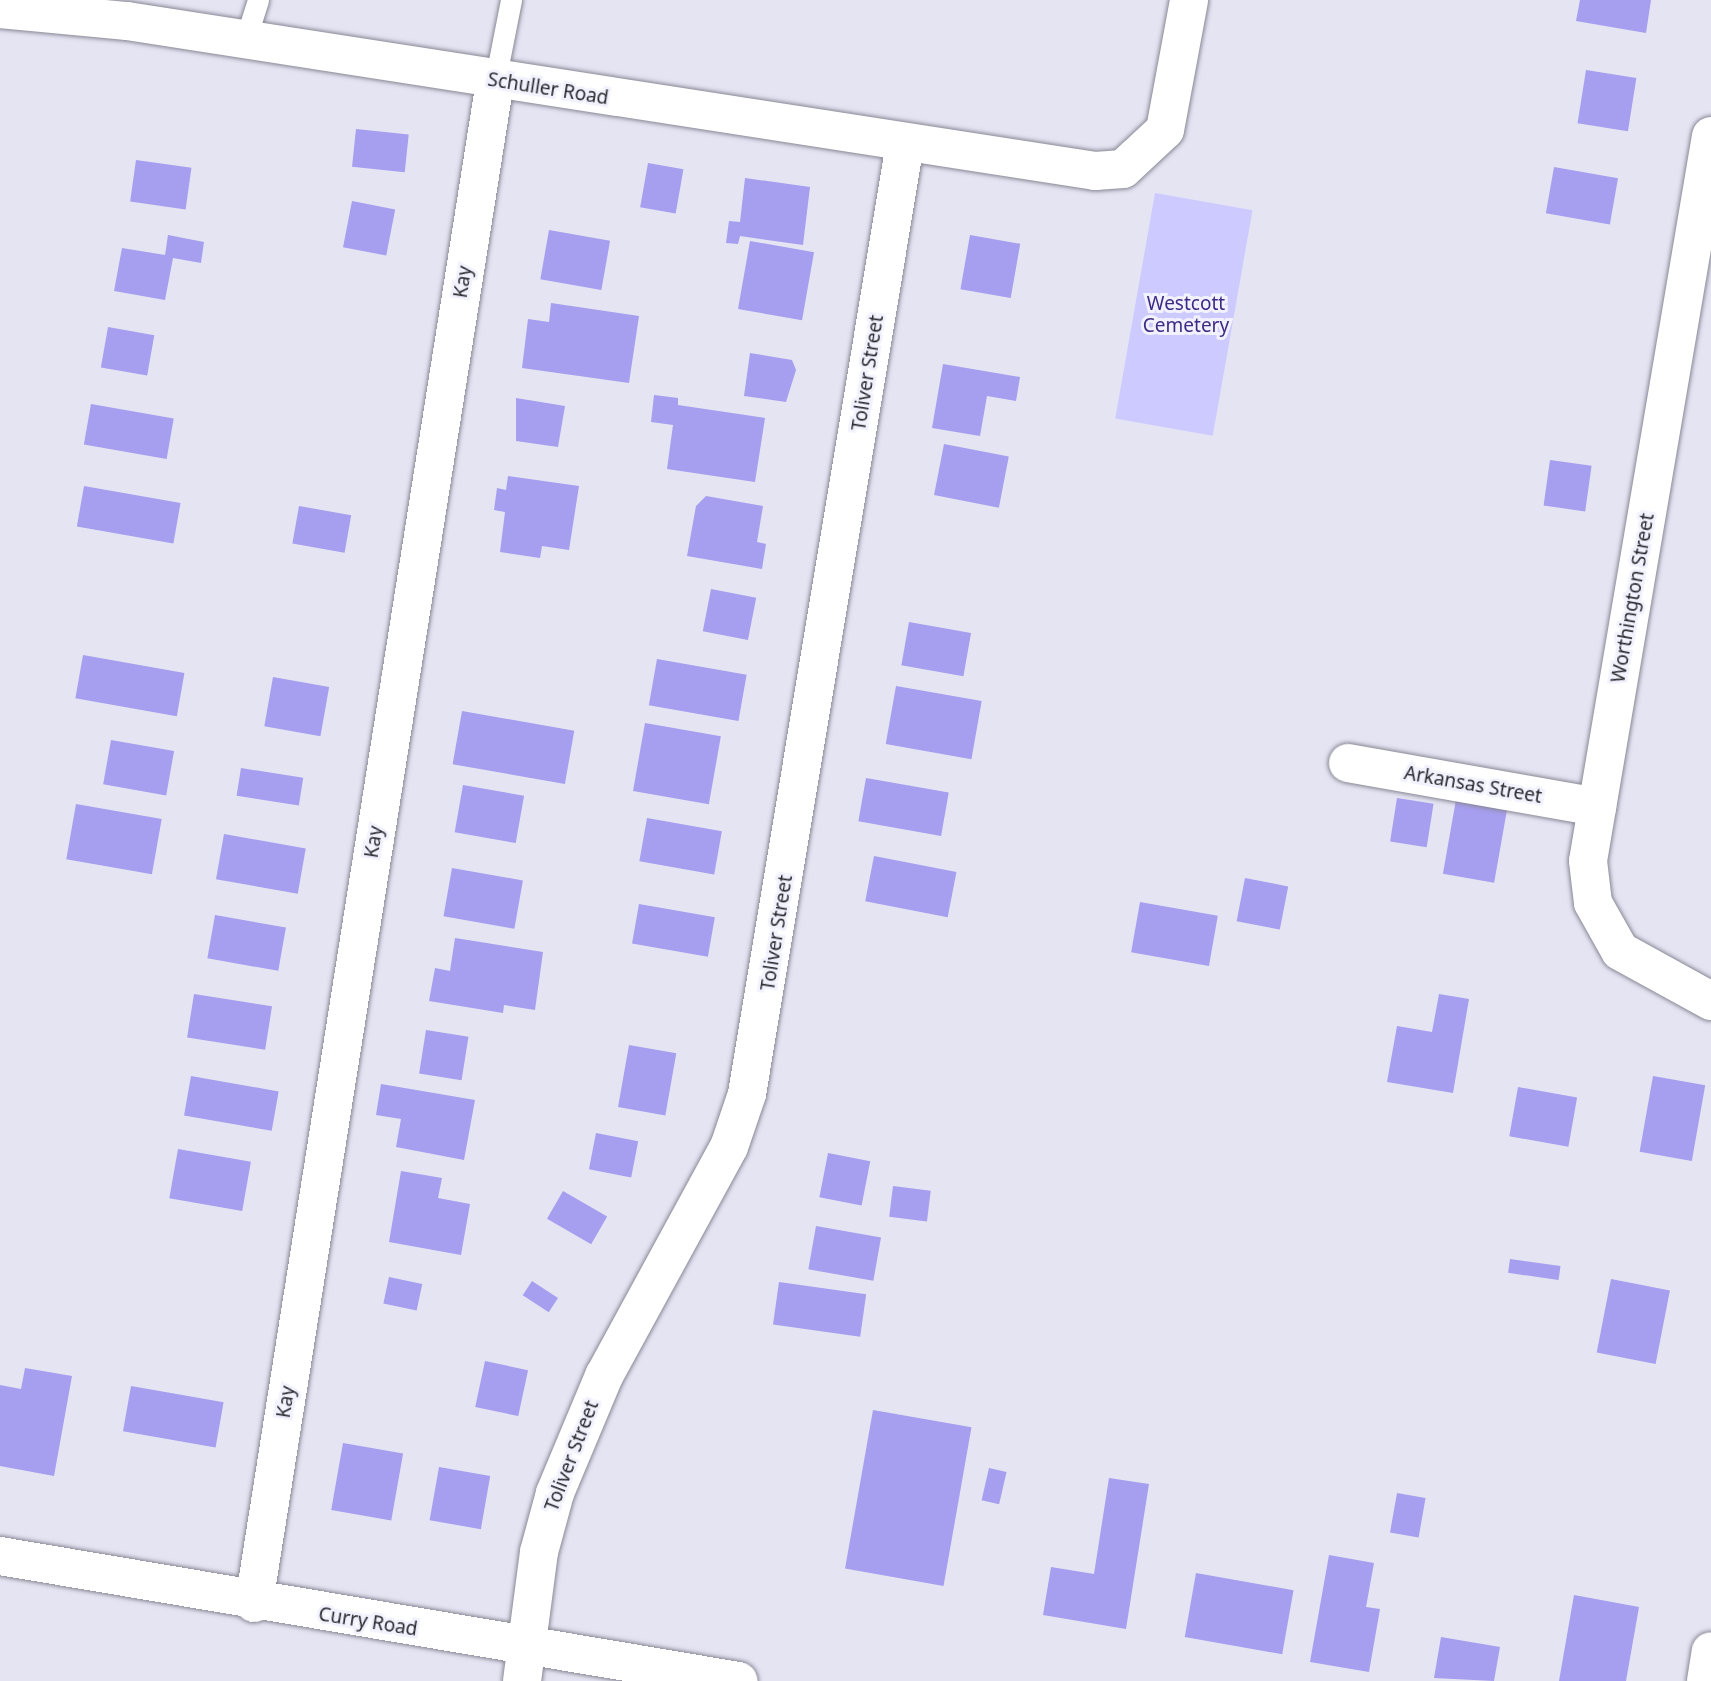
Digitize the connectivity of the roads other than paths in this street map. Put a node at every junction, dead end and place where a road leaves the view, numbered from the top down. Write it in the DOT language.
graph roads {
  1 [pos="258,0"];
  2 [pos="511,0"];
  3 [pos="1189,0"];
  4 [pos="0,9"];
  5 [pos="245,41"];
  6 [pos="495,81"];
  7 [pos="1711,136"];
  8 [pos="905,144"];
  9 [pos="1348,763"];
  10 [pos="1597,807"];
  11 [pos="1711,1001"];
  12 [pos="0,1556"];
  13 [pos="254,1603"];
  14 [pos="1711,1651"];
  15 [pos="525,1665"];
  16 [pos="738,1681"];
  17 [pos="1706,1681"];
  1 -- 5 [label="lane"];
  2 -- 6 [label="lane"];
  3 -- 8 [label="street, Schuller Road"];
  4 -- 5 [label="street, Schuller Road"];
  5 -- 6 [label="street, Schuller Road"];
  6 -- 8 [label="street, Schuller Road"];
  6 -- 13 [label="street, Kay"];
  7 -- 10 [label="street, Worthington Street"];
  8 -- 15 [label="street, Toliver Street"];
  9 -- 10 [label="street, Arkansas Street"];
  10 -- 11 [label="street, Worthington Street"];
  12 -- 13 [label="street, Curry Road"];
  13 -- 15 [label="street, Curry Road"];
  14 -- 17 [label="street"];
  15 -- 16 [label="street, Curry Road"];
}
